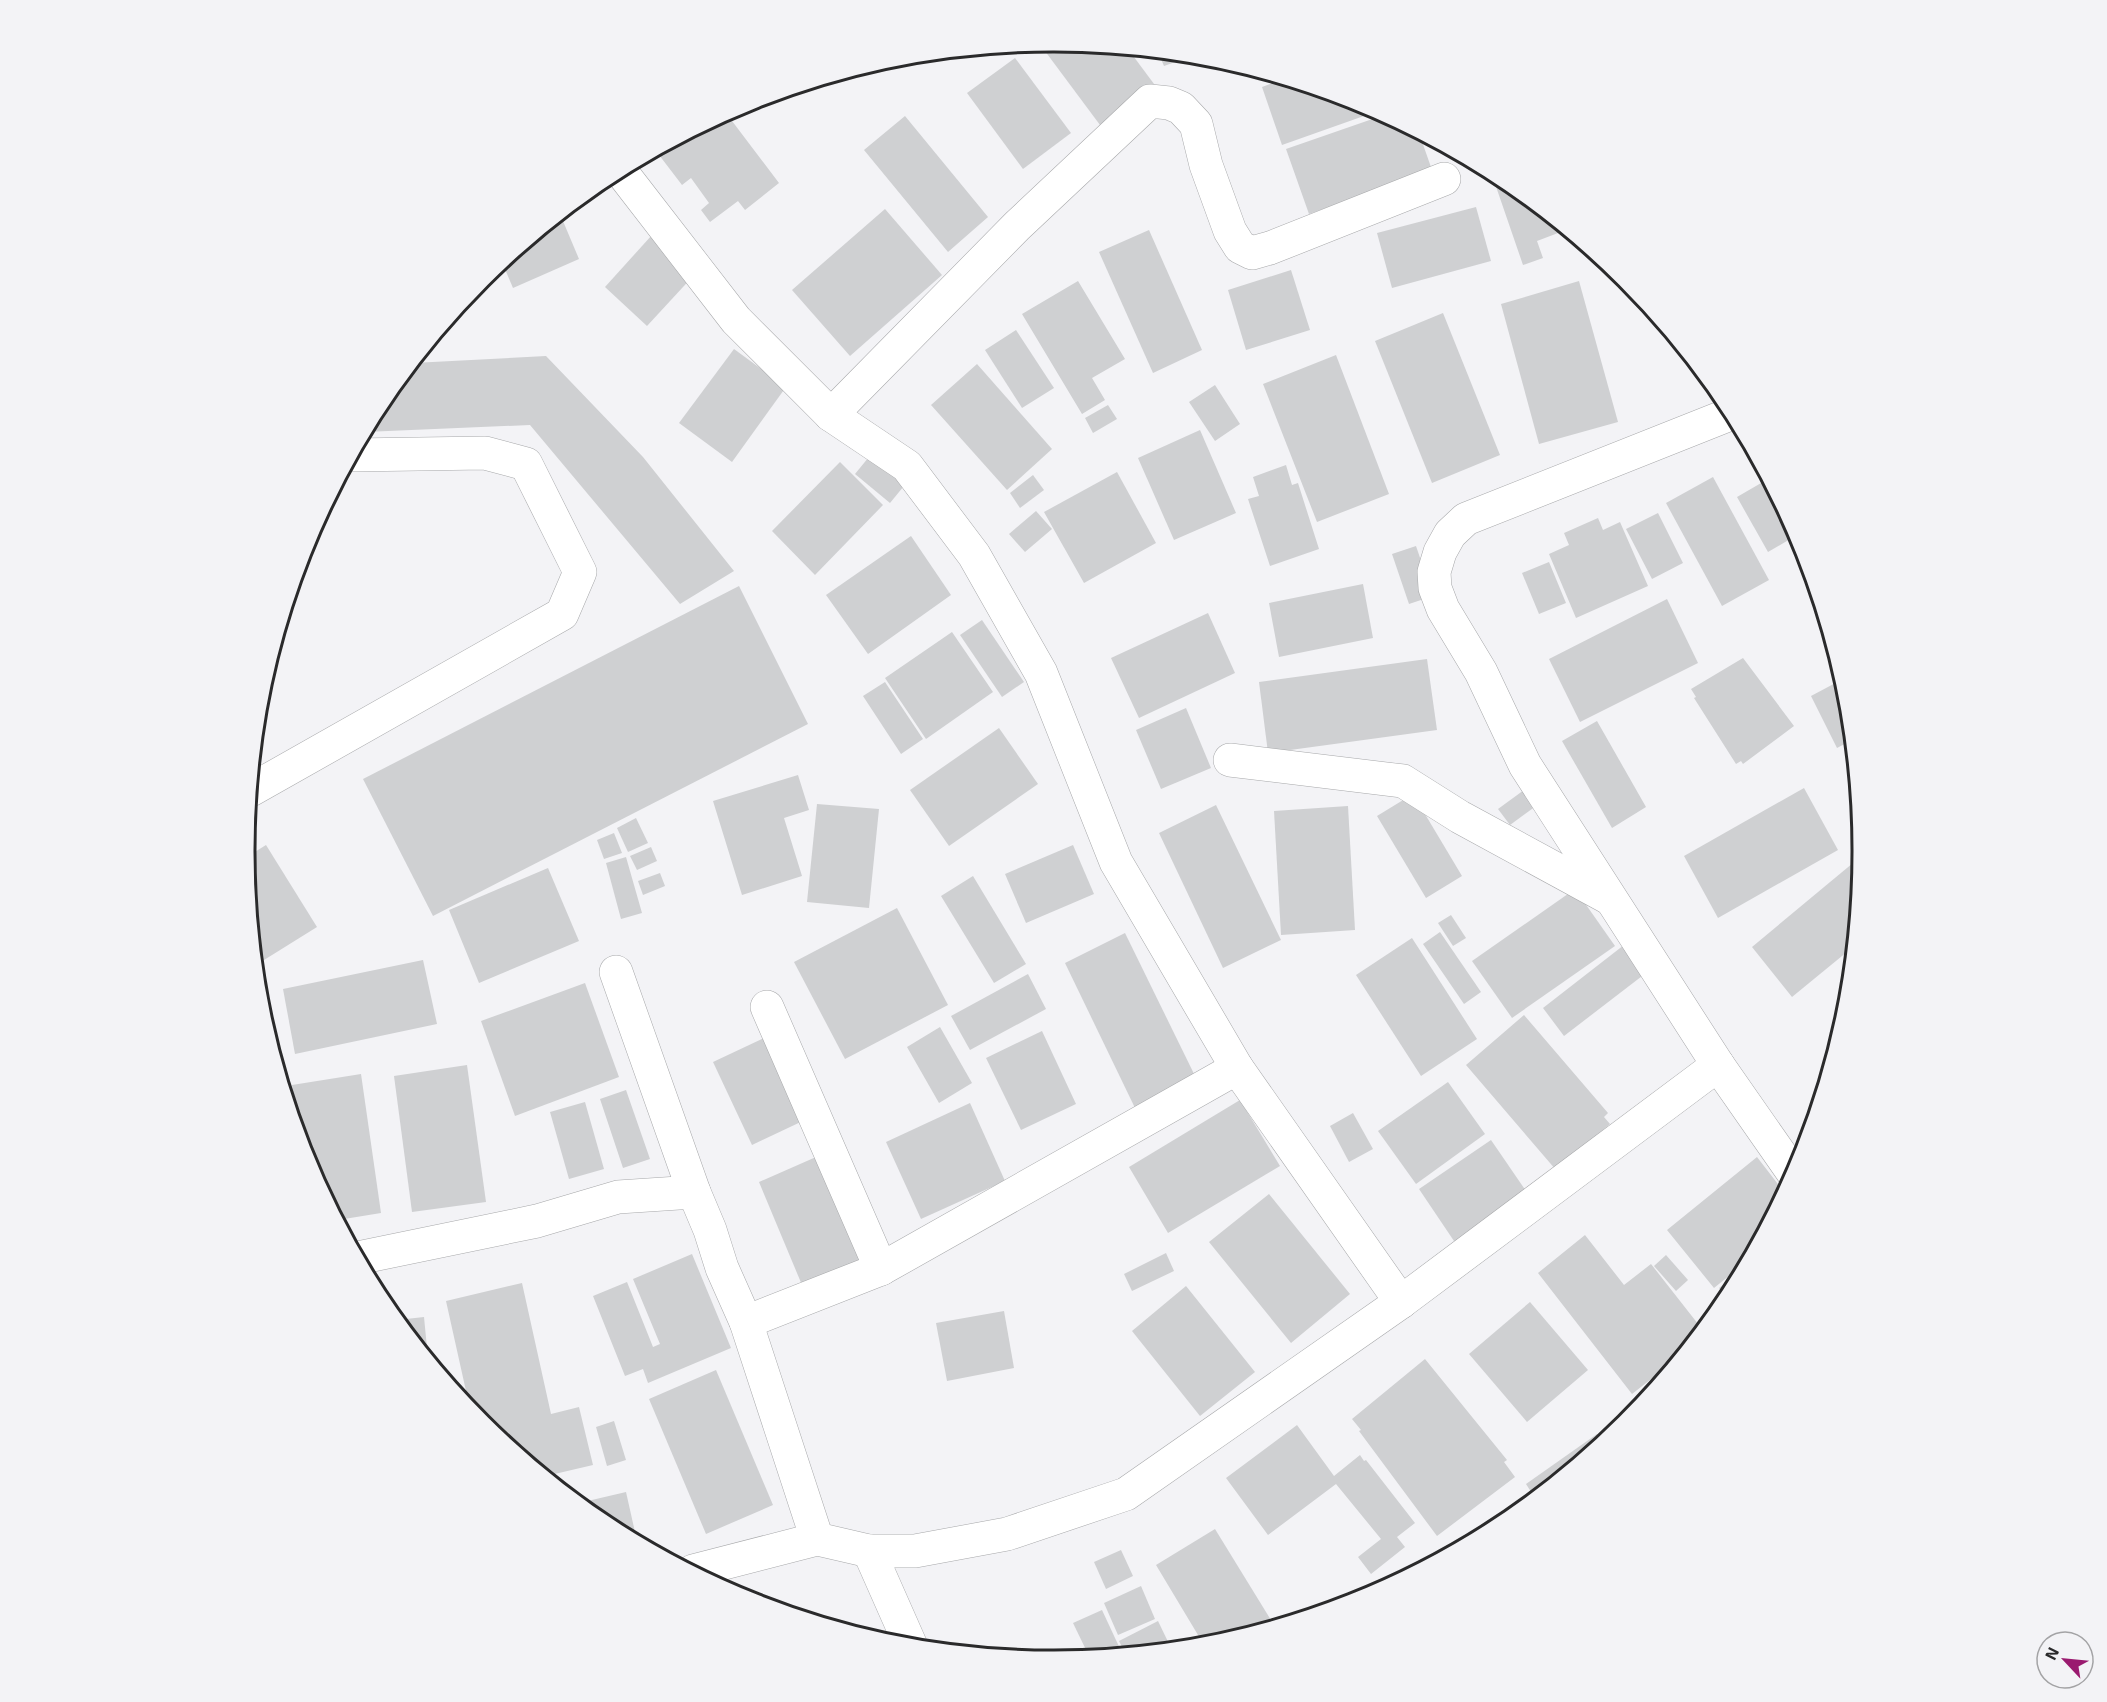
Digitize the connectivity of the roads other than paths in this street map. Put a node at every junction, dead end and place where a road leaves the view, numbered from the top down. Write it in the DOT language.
graph roads {
  1 [pos="626,177"];
  2 [pos="1444,179"];
  3 [pos="831,415"];
  4 [pos="1723,417"];
  5 [pos="360,455"];
  6 [pos="1230,760"];
  7 [pos="258,785"];
  8 [pos="1613,900"];
  9 [pos="615,972"];
  10 [pos="767,1007"];
  11 [pos="1718,1065"];
  12 [pos="1237,1068"];
  13 [pos="1788,1165"];
  14 [pos="694,1192"];
  15 [pos="366,1256"];
  16 [pos="881,1269"];
  17 [pos="1401,1302"];
  18 [pos="746,1322"];
  19 [pos="817,1539"];
  20 [pos="869,1551"];
  21 [pos="703,1568"];
  22 [pos="906,1635"];
  1 -- 3 [label="street"];
  2 -- 3 [label="street"];
  3 -- 12 [label="street"];
  4 -- 8 [label="street"];
  5 -- 7 [label="street"];
  6 -- 8 [label="street"];
  8 -- 11 [label="street"];
  9 -- 14 [label="street"];
  10 -- 16 [label="street"];
  11 -- 13 [label="street"];
  11 -- 17 [label="street"];
  12 -- 16 [label="street"];
  12 -- 17 [label="street"];
  14 -- 15 [label="street"];
  14 -- 18 [label="street"];
  16 -- 18 [label="street"];
  17 -- 20 [label="street"];
  18 -- 19 [label="street"];
  19 -- 20 [label="street"];
  19 -- 21 [label="street"];
  20 -- 22 [label="street"];
}
